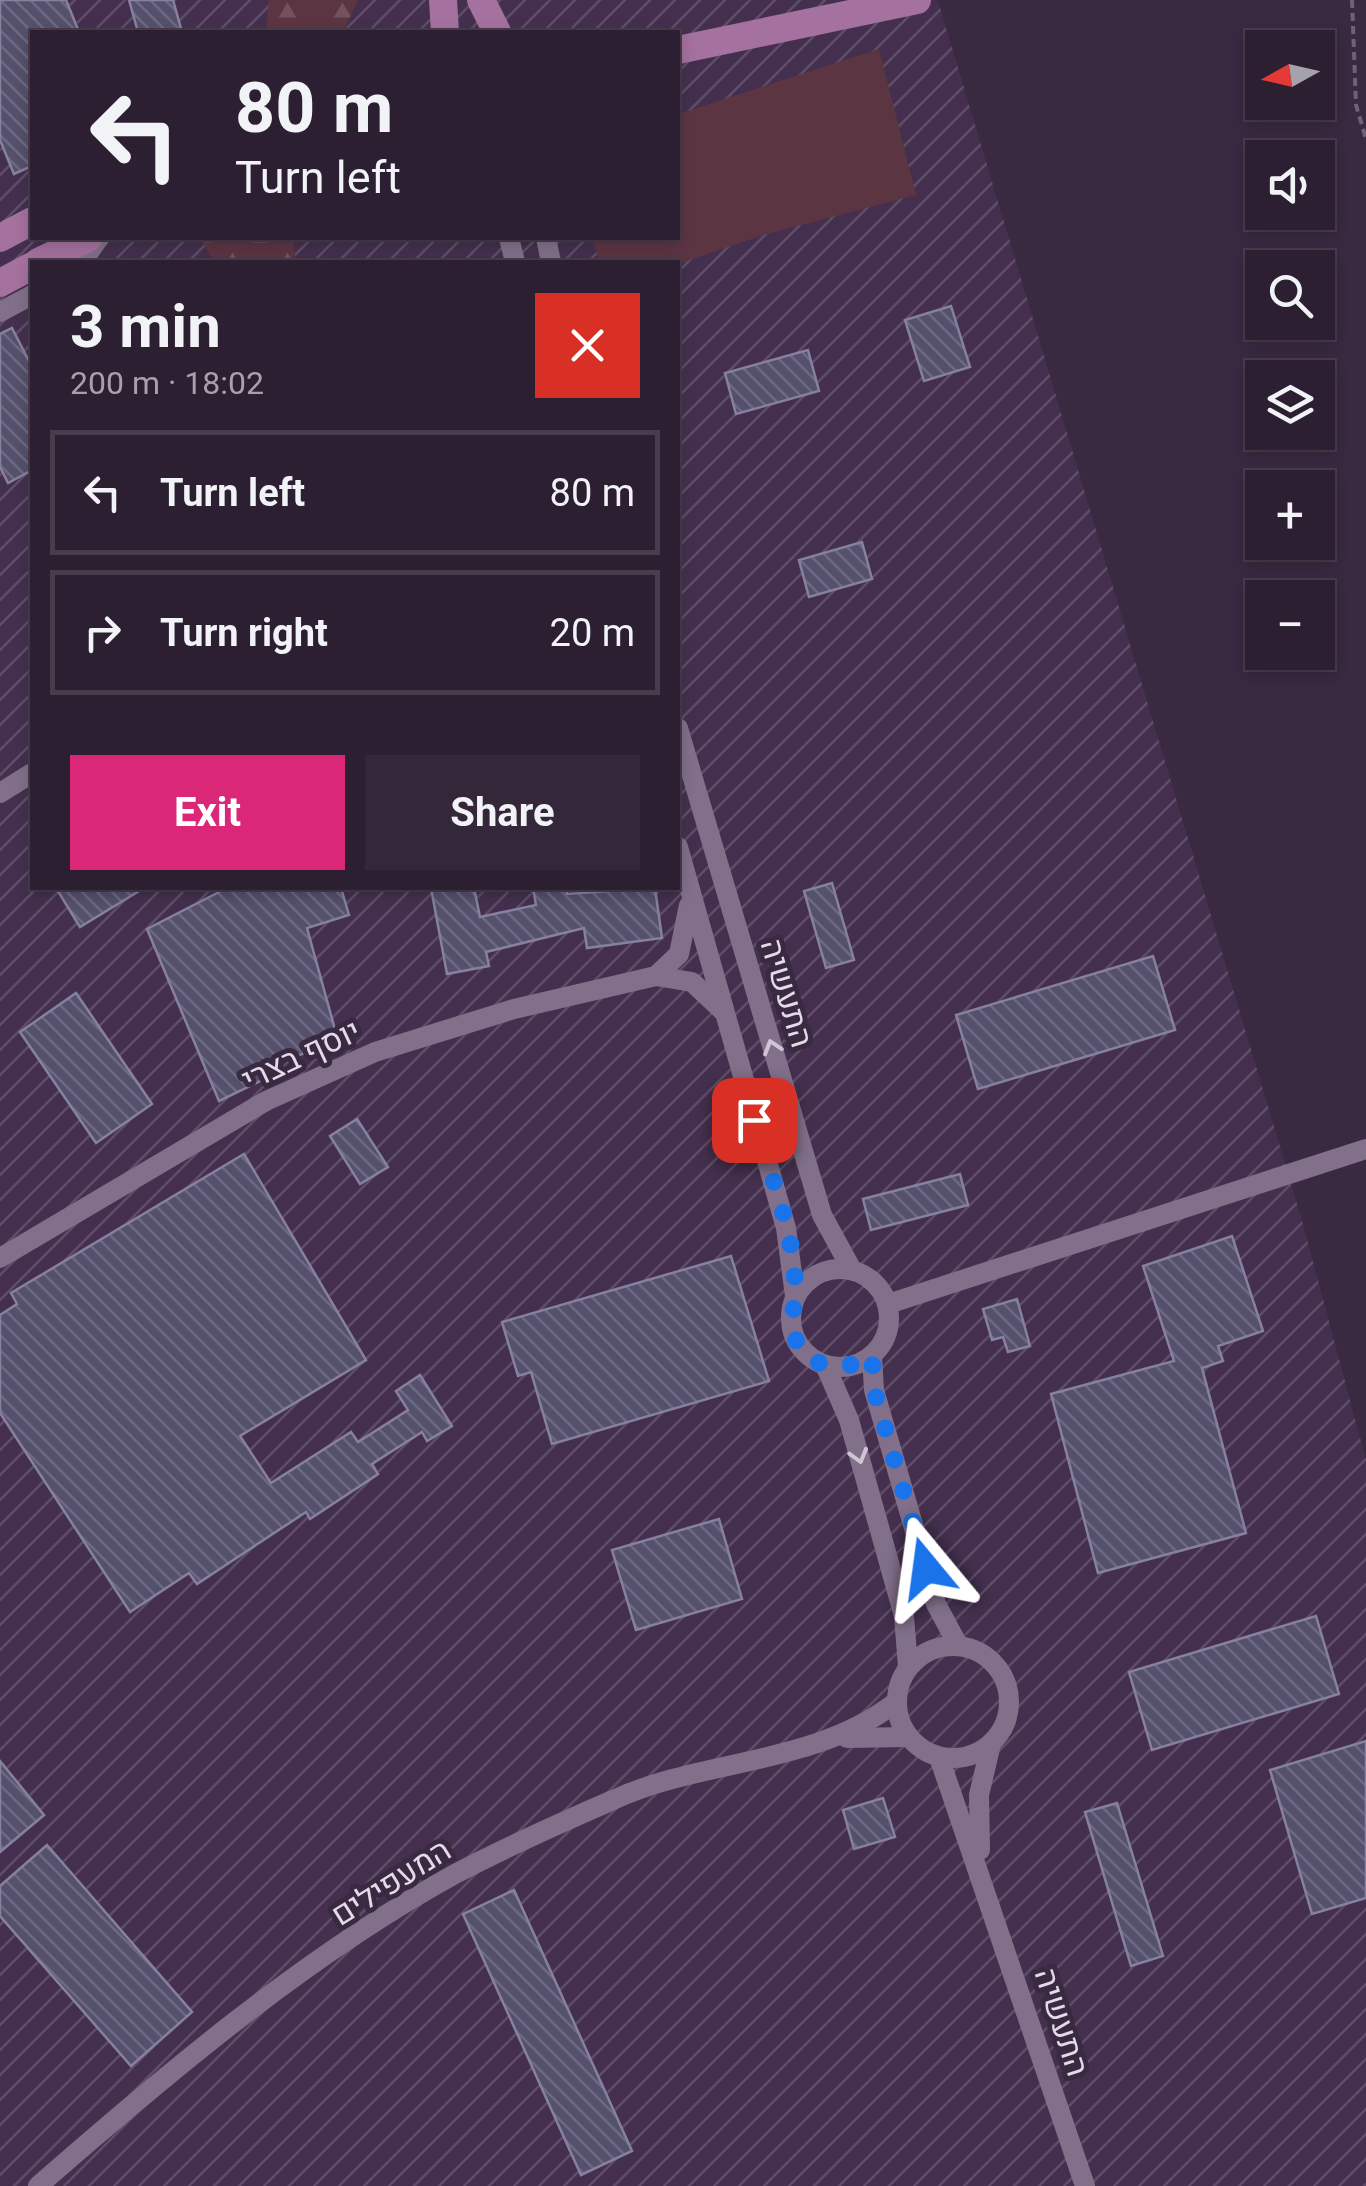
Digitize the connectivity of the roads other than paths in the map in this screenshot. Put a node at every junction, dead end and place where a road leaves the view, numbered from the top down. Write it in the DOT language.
graph roads {
  1 [pos="443,0"];
  2 [pos="481,0"];
  3 [pos="916,0"];
  4 [pos="834,10"];
  5 [pos="445,30"];
  6 [pos="496,30"];
  7 [pos="680,49"];
  8 [pos="680,68"];
  9 [pos="30,222"];
  10 [pos="0,238"];
  11 [pos="84,240"];
  12 [pos="44,260"];
  13 [pos="30,267"];
  14 [pos="0,283"];
  15 [pos="30,296"];
  16 [pos="0,312"];
  17 [pos="680,735"];
  18 [pos="30,773"];
  19 [pos="0,793"];
  20 [pos="680,854"];
  21 [pos="689,888"];
  22 [pos="656,976"];
  23 [pos="722,1011"];
  24 [pos="1366,1149"];
  25 [pos="0,1258"];
  26 [pos="852,1270"];
  27 [pos="796,1296"];
  28 [pos="888,1304"];
  29 [pos="872,1356"];
  30 [pos="824,1365"];
  31 [pos="958,1645"];
  32 [pos="908,1667"];
  33 [pos="896,1702"];
  34 [pos="908,1737"];
  35 [pos="835,1739"];
  36 [pos="991,1744"];
  37 [pos="939,1757"];
  38 [pos="982,1877"];
  39 [pos="38,2186"];
  40 [pos="1085,2186"];
  1 -- 5 [label="main road"];
  2 -- 6 [label="main road"];
  3 -- 4 [label="main road"];
  4 -- 7 [label="main road"];
  4 -- 8 [label="main road"];
  9 -- 10 [label="main road"];
  11 -- 12 [label="main road"];
  13 -- 14 [label="main road"];
  15 -- 16 [label="street"];
  26 -- 17 [label="street, התעשיה, one-way"];
  18 -- 19 [label="street"];
  20 -- 21 [label="street, התעשיה"];
  21 -- 22 [label="street"];
  21 -- 23 [label="street, התעשיה"];
  22 -- 23 [label="street"];
  22 -- 25 [label="street, יוסף בצרי"];
  23 -- 27 [label="street, התעשיה"];
  24 -- 28 [label="street"];
  26 -- 27 [label="street"];
  26 -- 28 [label="street"];
  27 -- 30 [label="street"];
  28 -- 29 [label="street"];
  29 -- 30 [label="street"];
  29 -- 31 [label="street"];
  30 -- 32 [label="street, one-way"];
  31 -- 32 [label="street"];
  31 -- 36 [label="street"];
  32 -- 33 [label="street"];
  33 -- 34 [label="street"];
  33 -- 35 [label="street, המעפילים"];
  34 -- 35 [label="street, המעפילים"];
  34 -- 37 [label="street"];
  35 -- 39 [label="street, המעפילים"];
  36 -- 37 [label="street"];
  36 -- 38 [label="street, התעשיה"];
  37 -- 38 [label="street, התעשיה"];
  38 -- 40 [label="street, התעשיה"];
}
